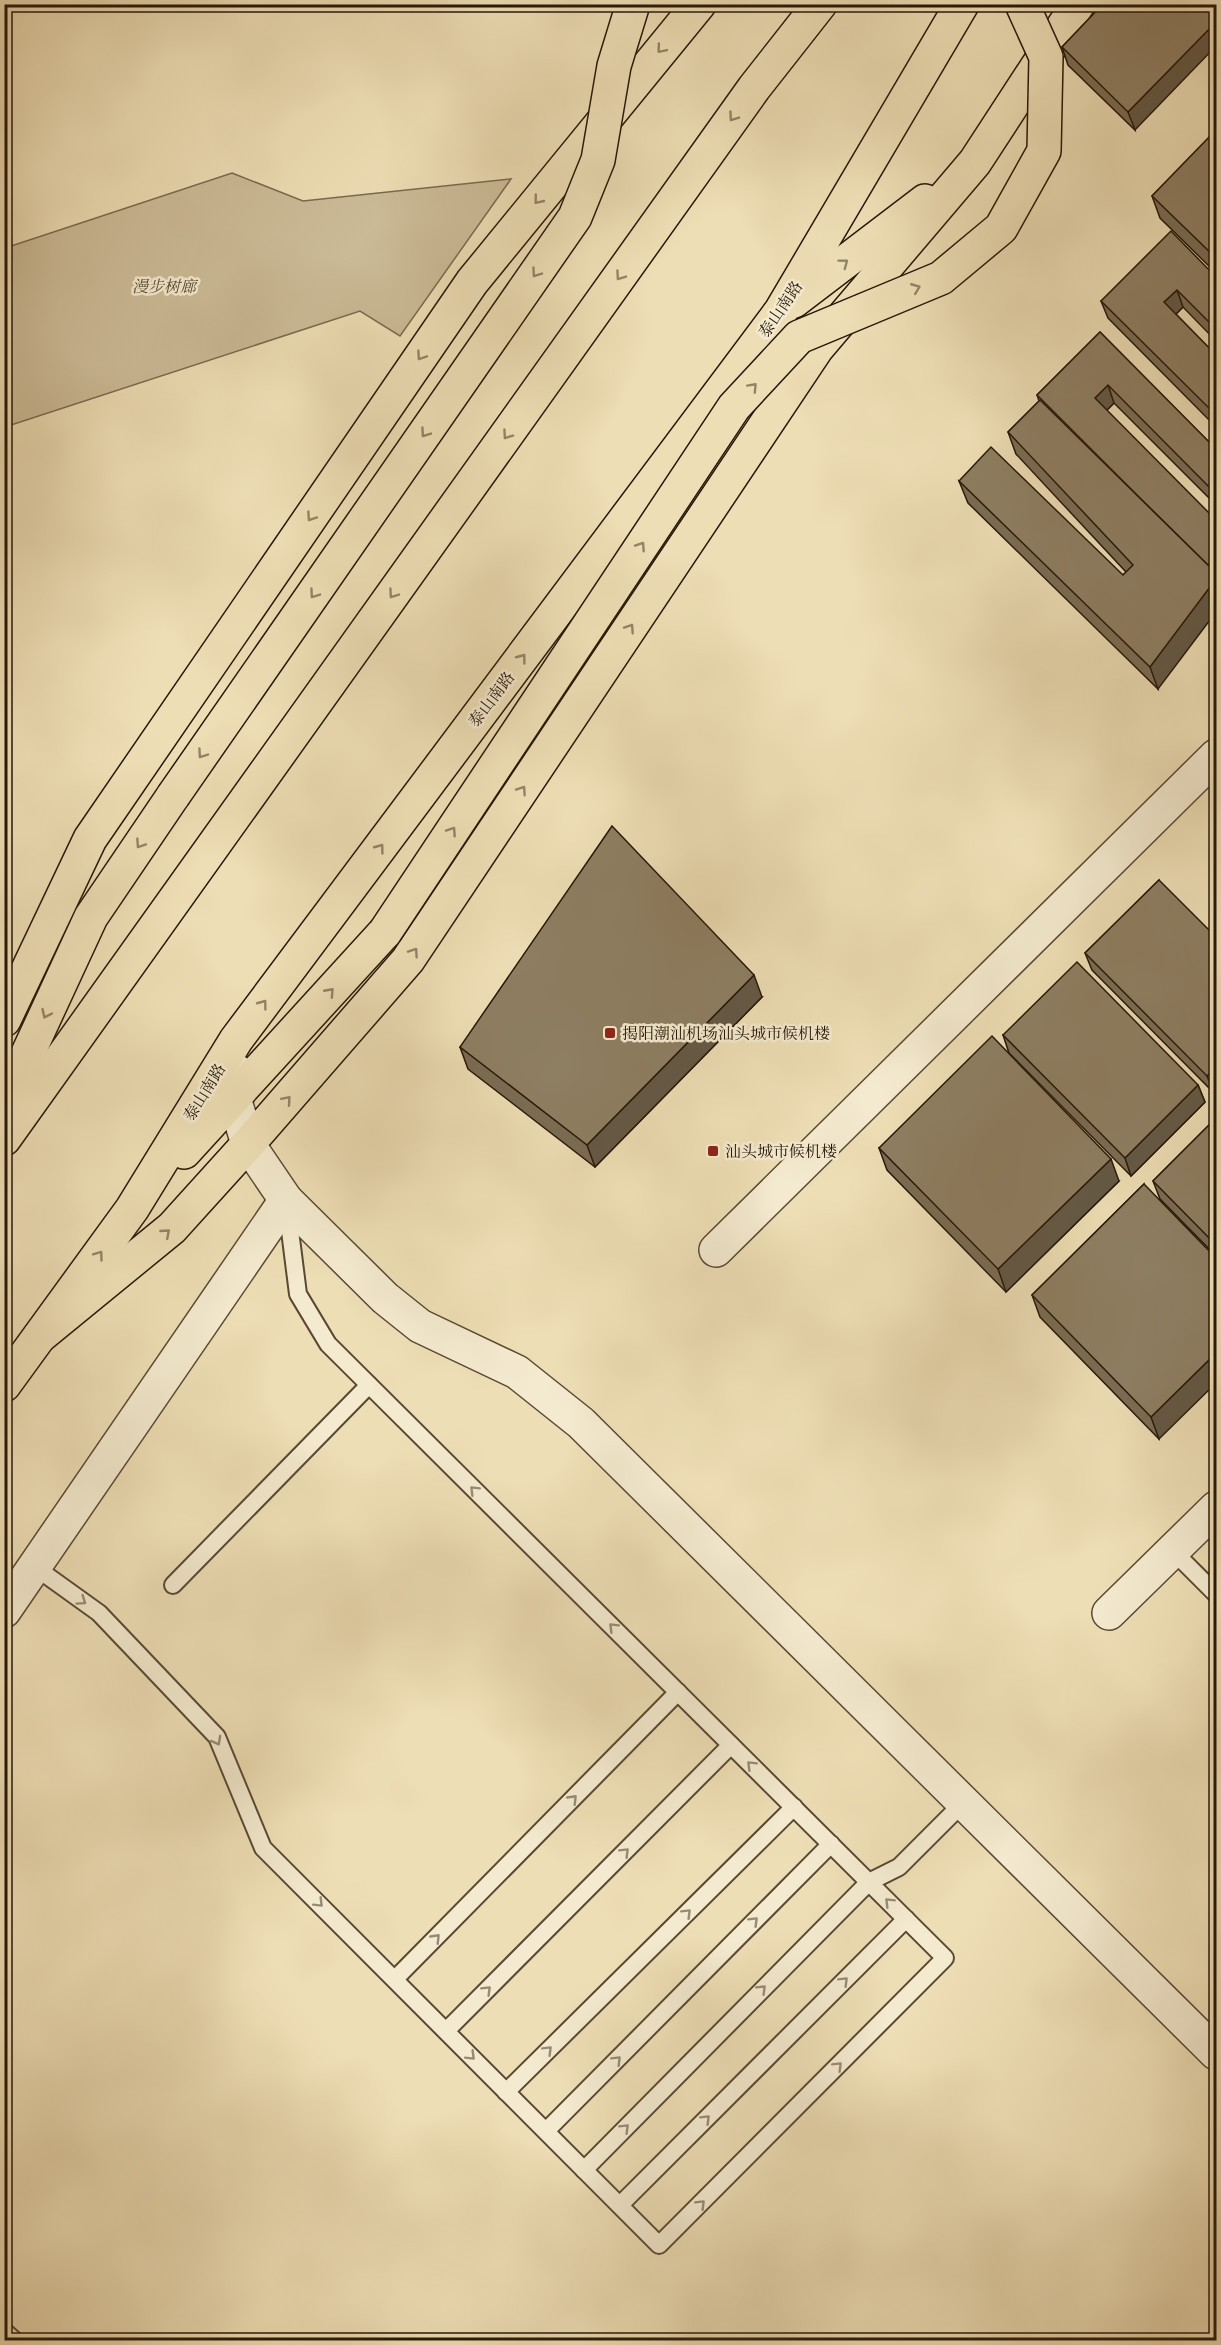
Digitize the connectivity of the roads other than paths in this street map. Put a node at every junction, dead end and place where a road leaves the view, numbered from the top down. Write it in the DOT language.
graph roads {
  1 [pos="633,4"];
  2 [pos="699,4"];
  3 [pos="791,4"];
  4 [pos="820,4"];
  5 [pos="962,4"];
  6 [pos="1022,4"];
  7 [pos="1078,4"];
  8 [pos="754,88"];
  9 [pos="975,162"];
  10 [pos="781,311"];
  11 [pos="1215,761"];
  12 [pos="4,1020"];
  13 [pos="236,1041"];
  14 [pos="234,1098"];
  15 [pos="4,1105"];
  16 [pos="4,1139"];
  17 [pos="248,1144"];
  18 [pos="286,1200"];
  19 [pos="132,1209"];
  20 [pos="716,1250"];
  21 [pos="40,1336"];
  22 [pos="4,1385"];
  23 [pos="369,1385"];
  24 [pos="1216,1508"];
  25 [pos="1173,1551"];
  26 [pos="35,1567"];
  27 [pos="173,1585"];
  28 [pos="1216,1594"];
  29 [pos="4,1611"];
  30 [pos="1109,1613"];
  31 [pos="678,1692"];
  32 [pos="731,1745"];
  33 [pos="963,1803"];
  34 [pos="794,1807"];
  35 [pos="831,1844"];
  36 [pos="869,1882"];
  37 [pos="906,1919"];
  38 [pos="395,1979"];
  39 [pos="446,2031"];
  40 [pos="1216,2053"];
  41 [pos="506,2092"];
  42 [pos="546,2131"];
  43 [pos="584,2170"];
  44 [pos="620,2205"];
  45 [pos="4,2331"];
  46 [pos="14,2340"];
  1 -- 15 [label="highway, one-way, bridge"];
  2 -- 12 [label="highway, one-way"];
  3 -- 8 [label="highway"];
  4 -- 8 [label="highway"];
  5 -- 10 [label="highway, 泰山南路"];
  14 -- 6 [label="highway, one-way, bridge"];
  7 -- 9 [label="highway"];
  8 -- 16 [label="highway, one-way"];
  10 -- 9 [label="highway, one-way"];
  17 -- 9 [label="highway, one-way"];
  13 -- 10 [label="highway, 泰山南路, one-way"];
  11 -- 20 [label="street"];
  13 -- 14 [label="street"];
  13 -- 19 [label="highway, 泰山南路"];
  14 -- 17 [label="street"];
  14 -- 19 [label="highway"];
  17 -- 18 [label="street"];
  21 -- 17 [label="highway, one-way"];
  18 -- 23 [label="lane"];
  18 -- 26 [label="street"];
  18 -- 33 [label="street"];
  21 -- 19 [label="highway, 泰山南路, one-way"];
  21 -- 22 [label="highway, 泰山南路"];
  23 -- 27 [label="lane"];
  31 -- 23 [label="lane, one-way"];
  24 -- 25 [label="street"];
  25 -- 28 [label="lane"];
  25 -- 30 [label="street"];
  26 -- 29 [label="street"];
  26 -- 38 [label="lane, one-way"];
  31 -- 32 [label="lane"];
  38 -- 31 [label="lane, one-way"];
  34 -- 32 [label="lane, one-way"];
  39 -- 32 [label="lane, one-way"];
  33 -- 36 [label="lane"];
  33 -- 40 [label="street"];
  34 -- 35 [label="lane"];
  41 -- 34 [label="lane, one-way"];
  35 -- 36 [label="lane"];
  42 -- 35 [label="lane, one-way"];
  37 -- 36 [label="lane, one-way"];
  43 -- 36 [label="lane, one-way"];
  44 -- 37 [label="lane, one-way"];
  44 -- 37 [label="lane, one-way"];
  38 -- 39 [label="lane"];
  39 -- 41 [label="lane, one-way"];
  41 -- 42 [label="lane"];
  42 -- 43 [label="lane"];
  43 -- 44 [label="lane"];
  45 -- 46 [label="lane"];
}
